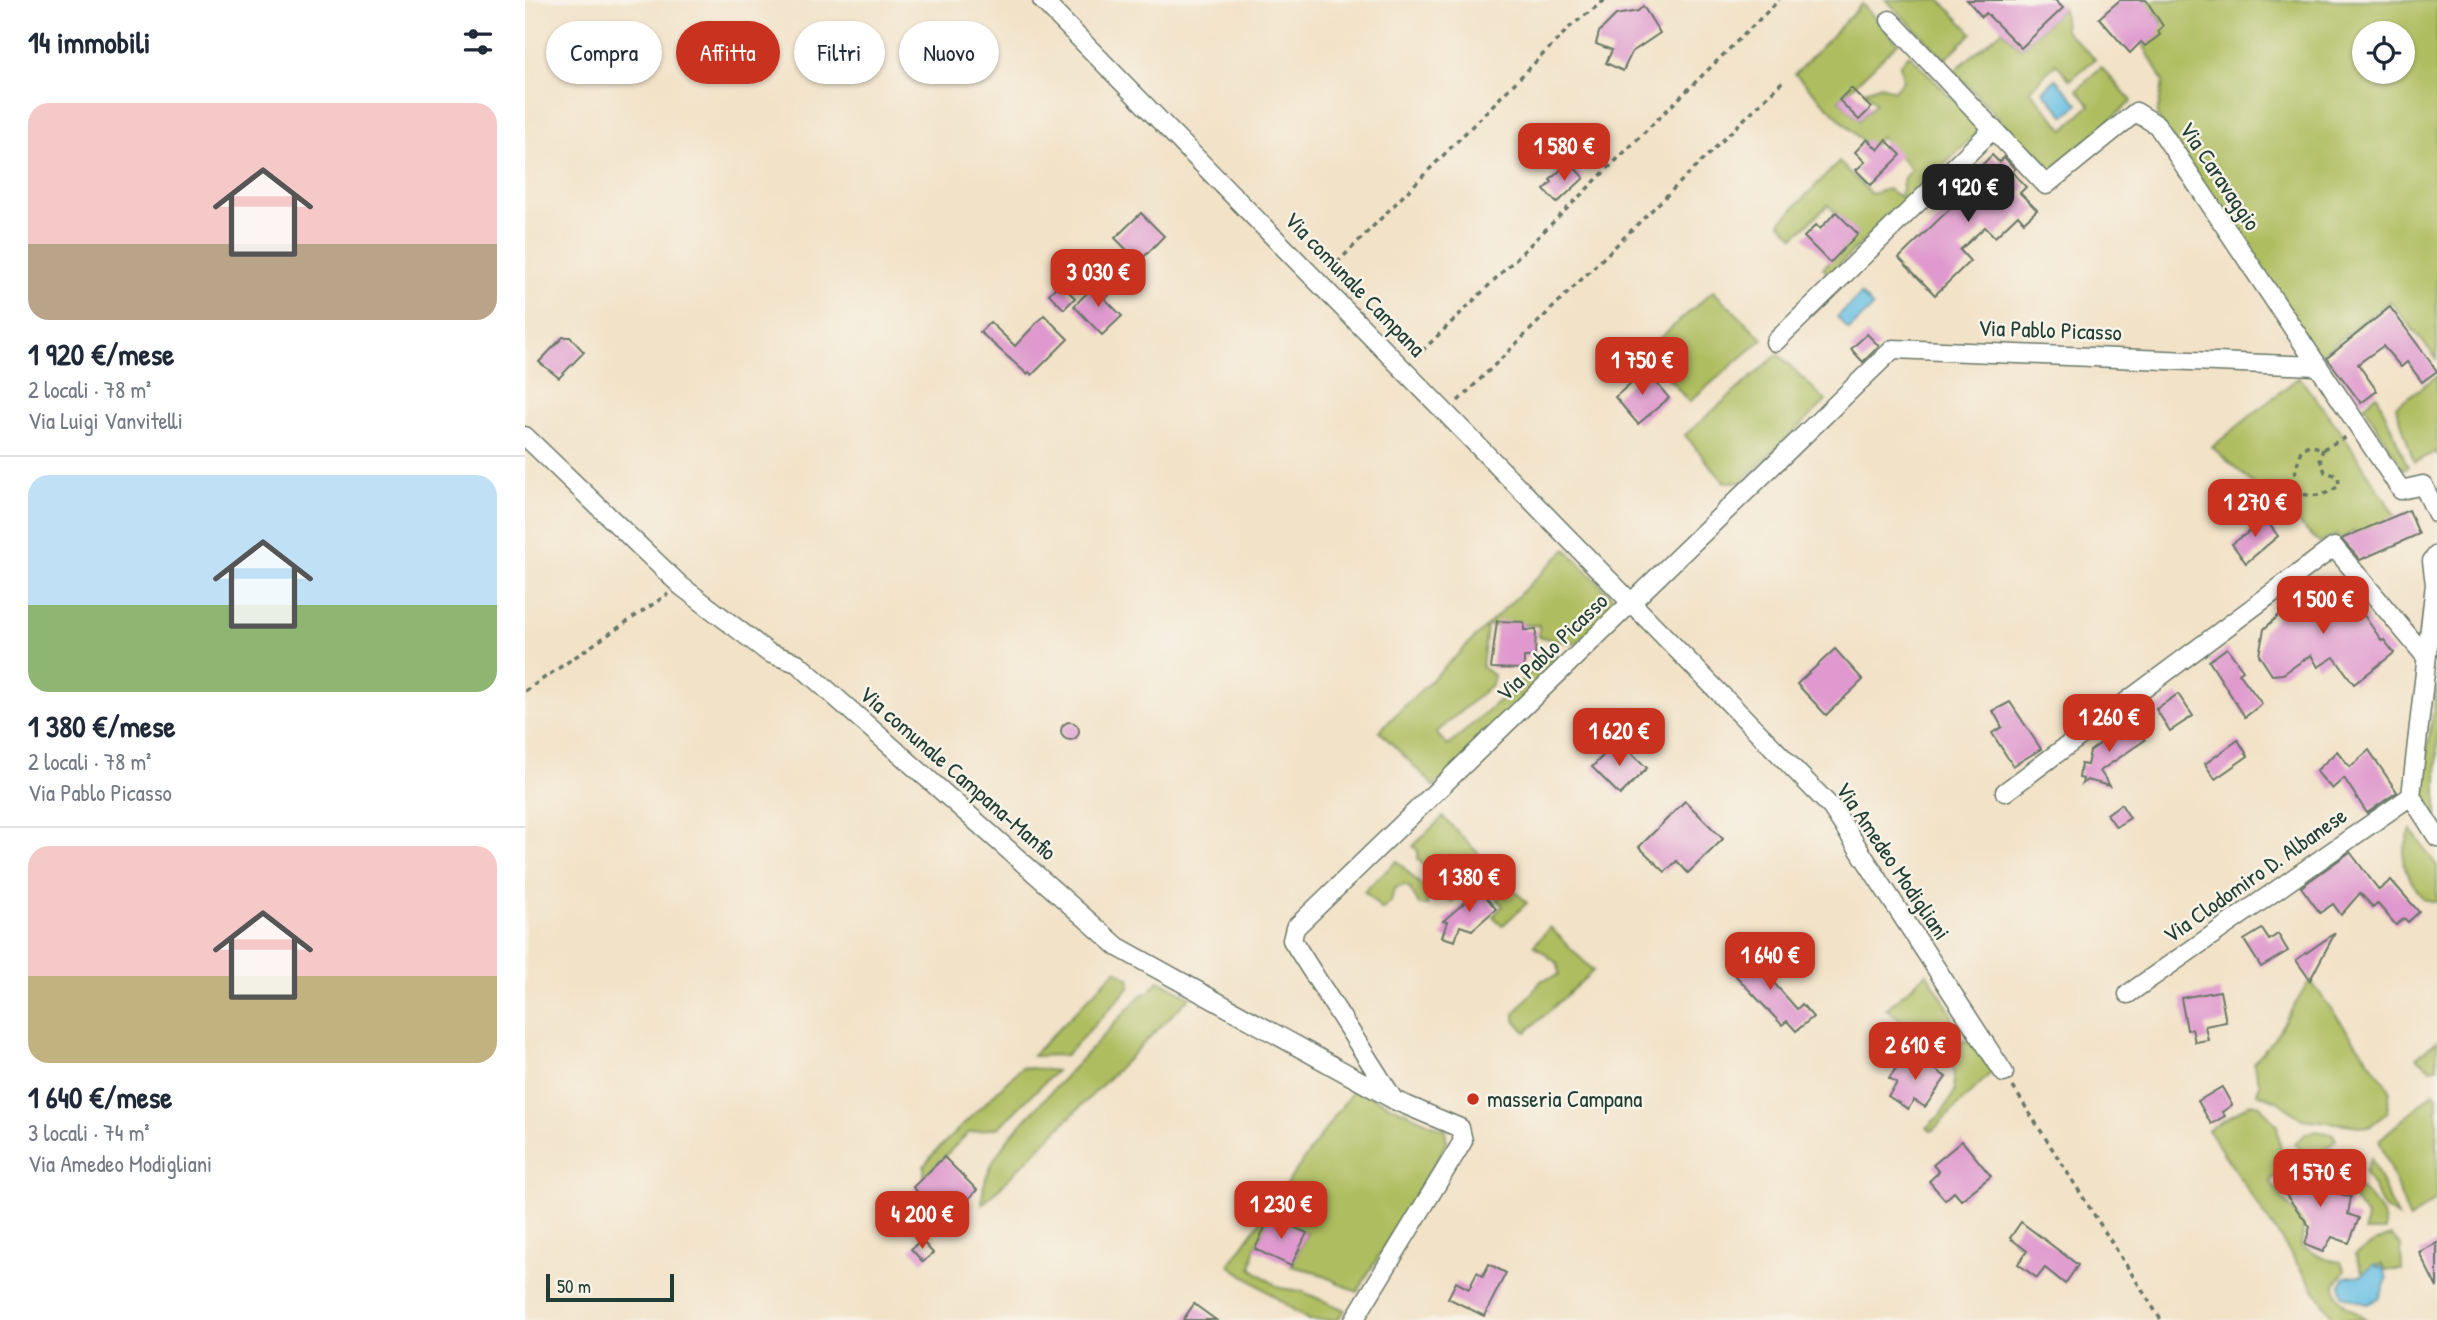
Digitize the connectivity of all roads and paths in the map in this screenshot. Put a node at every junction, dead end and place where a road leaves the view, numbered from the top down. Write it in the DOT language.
graph roads {
  1 [pos="1042,0"];
  2 [pos="1605,0"];
  3 [pos="1779,0"];
  4 [pos="1889,20"];
  5 [pos="1785,79"];
  6 [pos="1993,129"];
  7 [pos="1318,281"];
  8 [pos="1775,342"];
  9 [pos="2317,366"];
  10 [pos="1404,369"];
  11 [pos="1446,412"];
  12 [pos="2359,430"];
  13 [pos="525,436"];
  14 [pos="2323,449"];
  15 [pos="2437,514"];
  16 [pos="2437,555"];
  17 [pos="681,586"];
  18 [pos="1633,603"];
  19 [pos="2426,657"];
  20 [pos="525,691"];
  21 [pos="2005,792"];
  22 [pos="2411,796"];
  23 [pos="2437,837"];
  24 [pos="2128,994"];
  25 [pos="2004,1073"];
  26 [pos="1394,1100"];
  27 [pos="1354,1320"];
  28 [pos="2161,1320"];
  1 -- 7 [label="street, Via comunale Campana"];
  2 -- 7 [label="path"];
  3 -- 10 [label="path"];
  4 -- 6 [label="street, Via Caravaggio"];
  5 -- 11 [label="path"];
  6 -- 8 [label="street"];
  6 -- 9 [label="street, Via Caravaggio"];
  7 -- 10 [label="street, Via comunale Campana"];
  9 -- 12 [label="street, Via Caravaggio"];
  9 -- 18 [label="street, Via Pablo Picasso"];
  10 -- 11 [label="street, Via comunale Campana"];
  11 -- 18 [label="street, Via comunale Campana"];
  12 -- 14 [label="path"];
  12 -- 15 [label="street, Via Caravaggio"];
  13 -- 17 [label="street, Via comunale Campana-Manfio"];
  14 -- 14 [label="path"];
  16 -- 19 [label="street"];
  17 -- 20 [label="path"];
  17 -- 26 [label="street, Via comunale Campana-Manfio"];
  18 -- 25 [label="street, Via Amedeo Modigliani"];
  18 -- 26 [label="street, Via Pablo Picasso"];
  19 -- 21 [label="street"];
  19 -- 22 [label="street"];
  22 -- 23 [label="street"];
  22 -- 24 [label="street, Via Clodomiro D. Albanese"];
  25 -- 28 [label="path"];
  26 -- 27 [label="street"];
}
